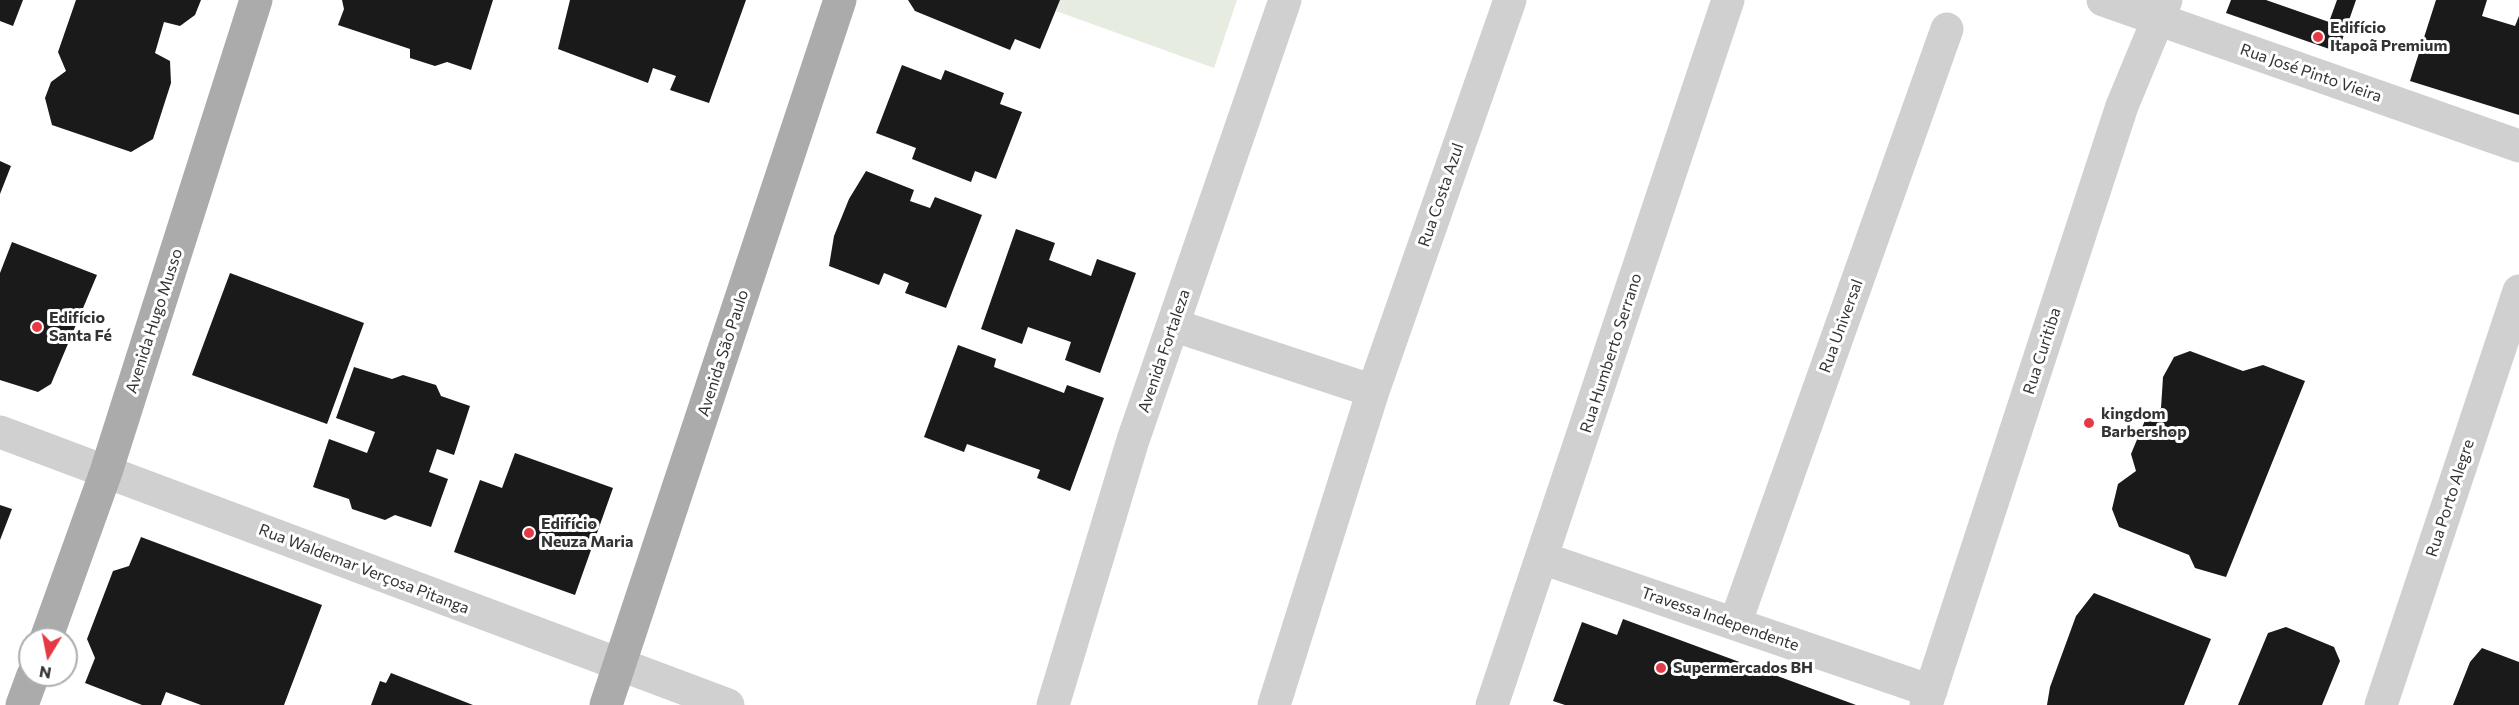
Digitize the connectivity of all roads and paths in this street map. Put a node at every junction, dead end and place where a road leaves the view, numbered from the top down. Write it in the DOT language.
graph roads {
  1 [pos="256,0"];
  2 [pos="840,0"];
  3 [pos="1285,0"];
  4 [pos="1510,0"];
  5 [pos="1728,0"];
  6 [pos="2103,0"];
  7 [pos="2162,10"];
  8 [pos="1947,29"];
  9 [pos="2519,146"];
  10 [pos="2519,291"];
  11 [pos="1173,325"];
  12 [pos="1373,391"];
  13 [pos="0,432"];
  14 [pos="106,472"];
  15 [pos="1542,558"];
  16 [pos="1735,624"];
  17 [pos="50,627"];
  18 [pos="620,665"];
  19 [pos="29,687"];
  20 [pos="1929,698"];
  21 [pos="22,705"];
  22 [pos="606,705"];
  23 [pos="728,705"];
  24 [pos="1053,705"];
  25 [pos="1274,705"];
  26 [pos="1492,705"];
  27 [pos="2381,705"];
  1 -- 14 [label="main road, Avenida Hugo Musso"];
  2 -- 18 [label="main road, Avenida São Paulo"];
  3 -- 11 [label="street, Avenida Fortaleza"];
  4 -- 12 [label="street, Rua Costa Azul"];
  5 -- 15 [label="street, Rua Humberto Serrano"];
  6 -- 7 [label="street, Rua José Pinto Vieira"];
  7 -- 9 [label="street, Rua José Pinto Vieira"];
  7 -- 20 [label="street, Rua Curitiba"];
  8 -- 16 [label="street, Rua Universal"];
  10 -- 27 [label="street, Rua Porto Alegre"];
  11 -- 12 [label="street"];
  11 -- 24 [label="street, Avenida Fortaleza"];
  12 -- 25 [label="street, Rua Costa Azul"];
  13 -- 14 [label="street, Rua Waldemar Verçosa Pitanga"];
  14 -- 17 [label="main road, Avenida Hugo Musso"];
  14 -- 18 [label="street, Rua Waldemar Verçosa Pitanga"];
  15 -- 16 [label="street, Travessa Independente"];
  15 -- 26 [label="street, Rua Humberto Serrano"];
  16 -- 20 [label="street, Travessa Independente"];
  18 -- 22 [label="main road, Avenida São Paulo"];
  18 -- 23 [label="street, Rua Waldemar Verçosa Pitanga"];
  19 -- 21 [label="main road"];
}
